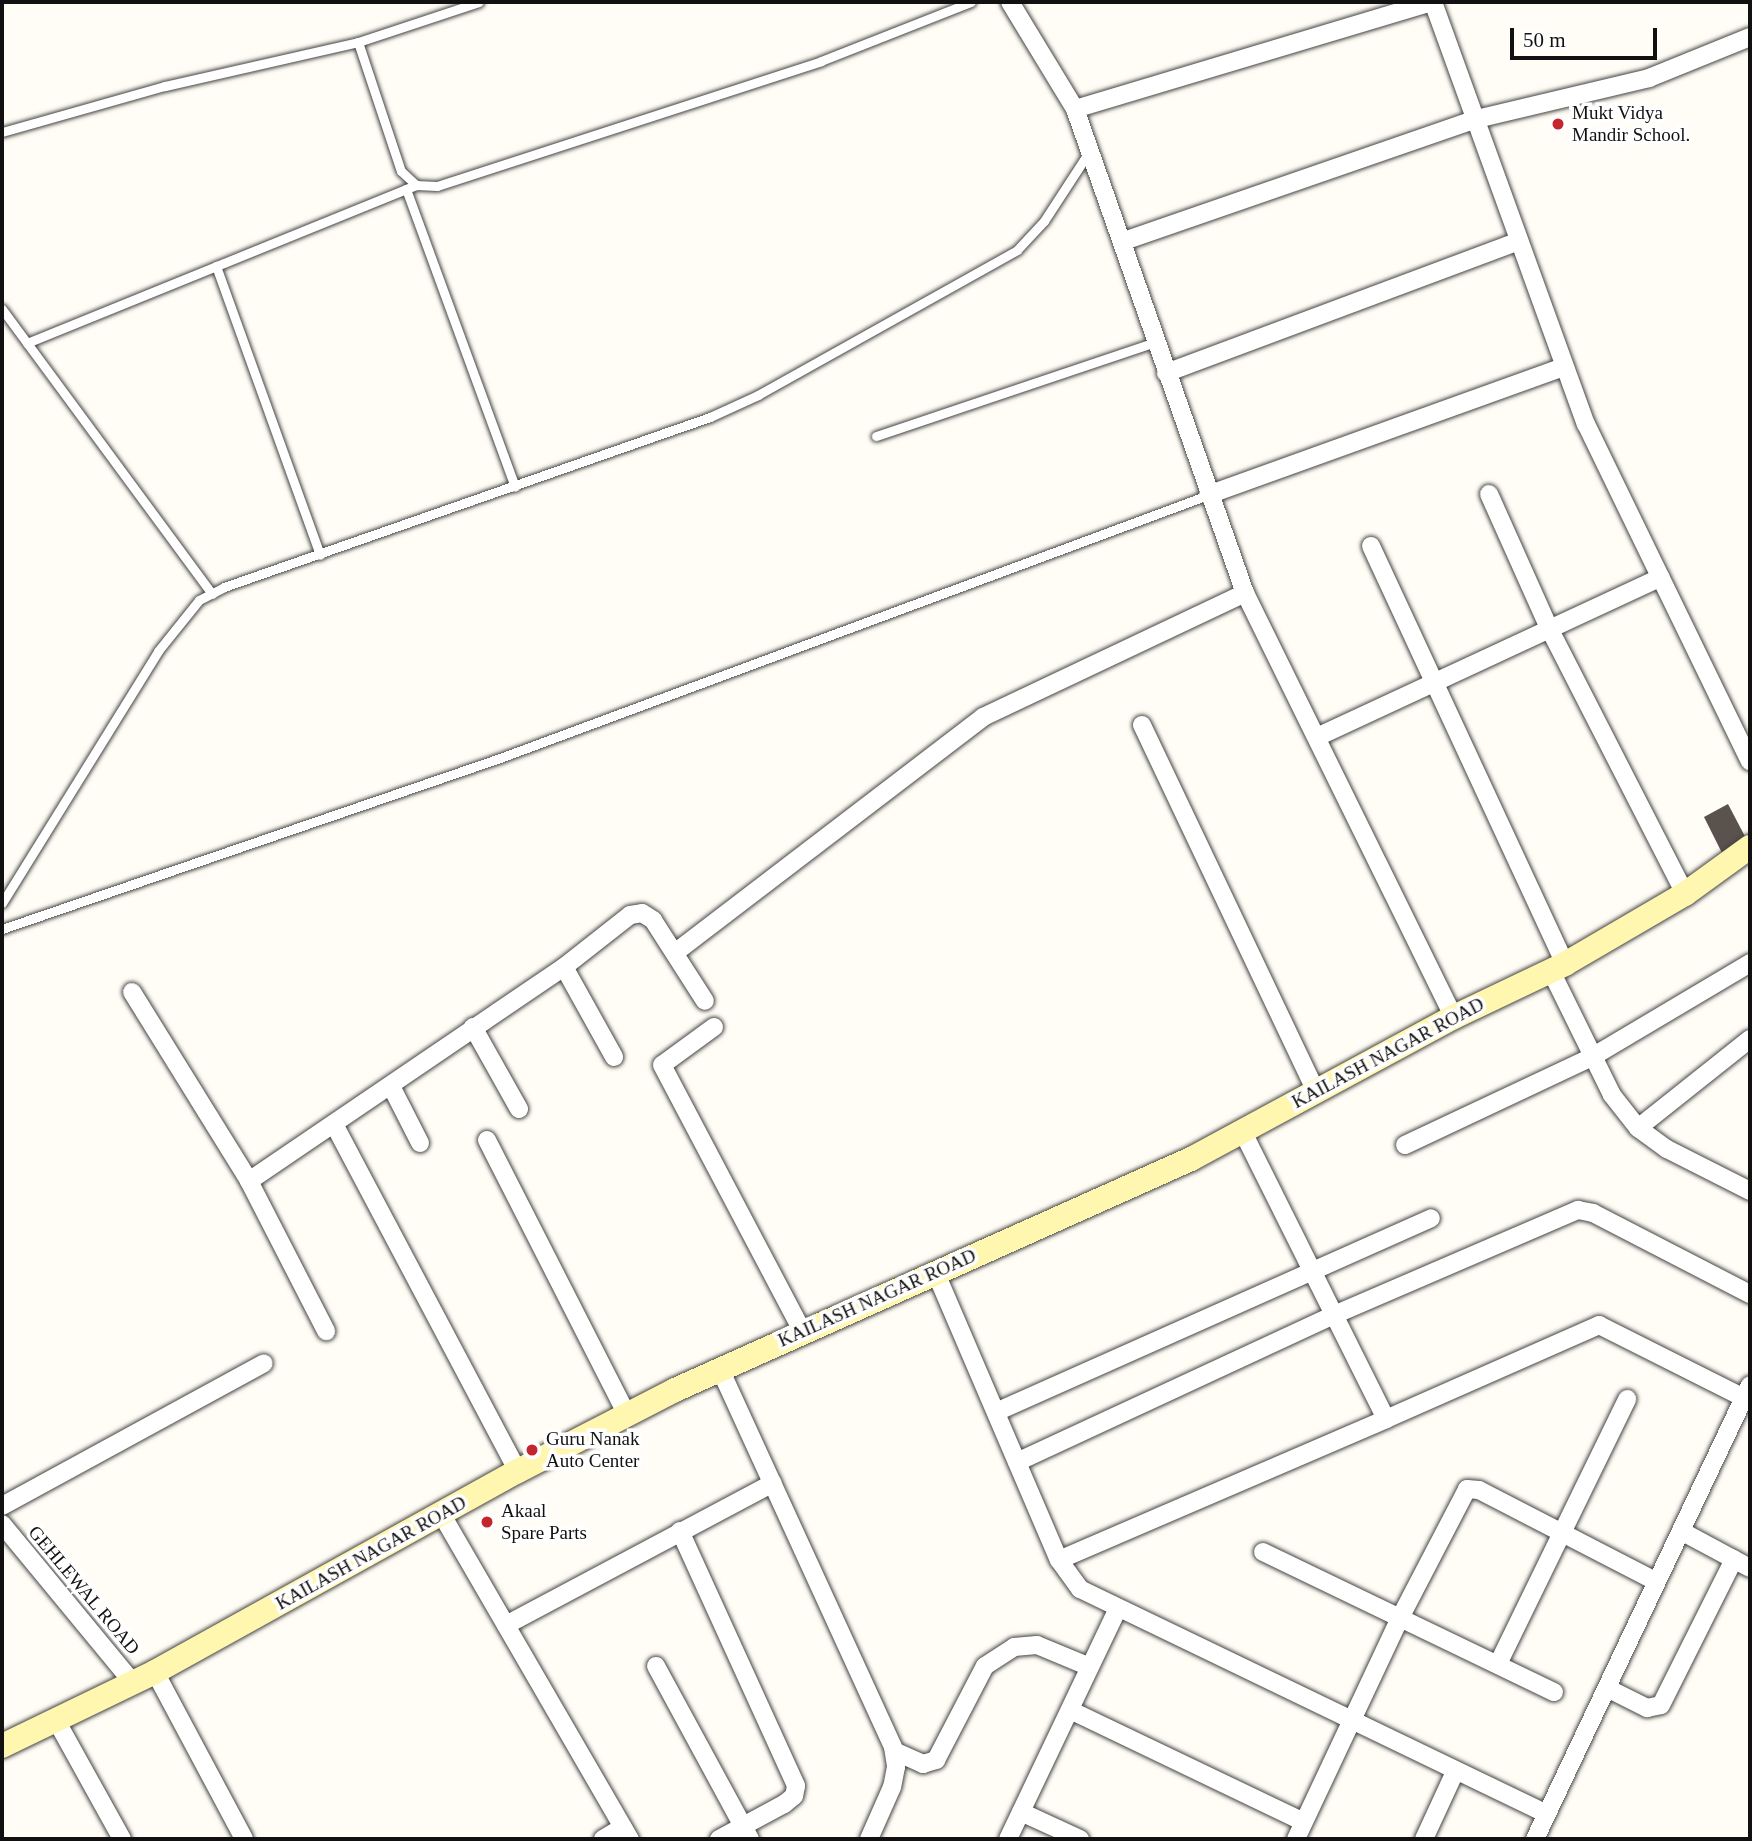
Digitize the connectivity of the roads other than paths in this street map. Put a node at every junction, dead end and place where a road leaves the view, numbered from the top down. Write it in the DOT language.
graph roads {
  1 [pos="480,2"];
  2 [pos="971,2"];
  3 [pos="1010,2"];
  4 [pos="1433,2"];
  5 [pos="1750,37"];
  6 [pos="358,42"];
  7 [pos="1075,109"];
  8 [pos="1477,119"];
  9 [pos="2,132"];
  10 [pos="1090,150"];
  11 [pos="411,187"];
  12 [pos="1124,242"];
  13 [pos="1520,242"];
  14 [pos="216,266"];
  15 [pos="2,309"];
  16 [pos="1156,342"];
  17 [pos="27,343"];
  18 [pos="1563,366"];
  19 [pos="1166,373"];
  20 [pos="876,436"];
  21 [pos="515,487"];
  22 [pos="1489,494"];
  23 [pos="1208,495"];
  24 [pos="1371,546"];
  25 [pos="320,555"];
  26 [pos="1661,577"];
  27 [pos="1245,593"];
  28 [pos="212,594"];
  29 [pos="1549,628"];
  30 [pos="1433,682"];
  31 [pos="1142,725"];
  32 [pos="1317,737"];
  33 [pos="1750,761"];
  34 [pos="1750,847"];
  35 [pos="1685,894"];
  36 [pos="2,903"];
  37 [pos="2,929"];
  38 [pos="676,952"];
  39 [pos="1750,963"];
  40 [pos="564,968"];
  41 [pos="1558,968"];
  42 [pos="132,992"];
  43 [pos="705,1001"];
  44 [pos="1454,1017"];
  45 [pos="473,1027"];
  46 [pos="714,1027"];
  47 [pos="1750,1039"];
  48 [pos="614,1057"];
  49 [pos="1592,1057"];
  50 [pos="391,1086"];
  51 [pos="1316,1092"];
  52 [pos="519,1109"];
  53 [pos="335,1126"];
  54 [pos="1638,1128"];
  55 [pos="1243,1132"];
  56 [pos="487,1140"];
  57 [pos="420,1143"];
  58 [pos="1405,1145"];
  59 [pos="249,1181"];
  60 [pos="1750,1191"];
  61 [pos="1431,1218"];
  62 [pos="935,1271"];
  63 [pos="1312,1271"];
  64 [pos="1750,1294"];
  65 [pos="1334,1315"];
  66 [pos="802,1330"];
  67 [pos="326,1331"];
  68 [pos="264,1363"];
  69 [pos="720,1369"];
  70 [pos="1747,1392"];
  71 [pos="1627,1399"];
  72 [pos="996,1412"];
  73 [pos="628,1415"];
  74 [pos="1386,1419"];
  75 [pos="1017,1462"];
  76 [pos="518,1471"];
  77 [pos="773,1483"];
  78 [pos="2,1506"];
  79 [pos="442,1515"];
  80 [pos="2,1524"];
  81 [pos="680,1531"];
  82 [pos="1681,1531"];
  83 [pos="1560,1533"];
  84 [pos="1263,1552"];
  85 [pos="1734,1559"];
  86 [pos="1059,1560"];
  87 [pos="1750,1568"];
  88 [pos="1657,1582"];
  89 [pos="1117,1610"];
  90 [pos="1401,1616"];
  91 [pos="506,1625"];
  92 [pos="1498,1664"];
  93 [pos="656,1666"];
  94 [pos="1090,1667"];
  95 [pos="144,1678"];
  96 [pos="1606,1688"];
  97 [pos="1554,1692"];
  98 [pos="1070,1710"];
  99 [pos="56,1720"];
  100 [pos="1351,1722"];
  101 [pos="2,1746"];
  102 [pos="894,1751"];
  103 [pos="1455,1772"];
  104 [pos="1021,1812"];
  105 [pos="1547,1814"];
  106 [pos="1304,1822"];
  107 [pos="626,1833"];
  108 [pos="746,1833"];
  109 [pos="122,1839"];
  110 [pos="244,1839"];
  111 [pos="603,1839"];
  112 [pos="719,1839"];
  113 [pos="869,1839"];
  114 [pos="1008,1839"];
  115 [pos="1080,1839"];
  116 [pos="1296,1839"];
  117 [pos="1424,1839"];
  118 [pos="1535,1839"];
  1 -- 6 [label="lane"];
  2 -- 11 [label="lane"];
  3 -- 7 [label="street"];
  4 -- 7 [label="street"];
  4 -- 8 [label="street"];
  5 -- 8 [label="street"];
  6 -- 9 [label="lane"];
  6 -- 11 [label="lane"];
  7 -- 10 [label="street"];
  8 -- 12 [label="street"];
  8 -- 13 [label="street"];
  10 -- 12 [label="street"];
  10 -- 21 [label="lane"];
  11 -- 14 [label="lane"];
  11 -- 21 [label="lane"];
  12 -- 16 [label="street"];
  13 -- 18 [label="street"];
  13 -- 19 [label="street"];
  14 -- 17 [label="lane"];
  14 -- 25 [label="lane"];
  15 -- 17 [label="lane"];
  16 -- 19 [label="street"];
  16 -- 20 [label="lane"];
  17 -- 28 [label="lane"];
  18 -- 23 [label="street"];
  18 -- 26 [label="street"];
  19 -- 23 [label="street"];
  21 -- 25 [label="lane"];
  22 -- 29 [label="street"];
  23 -- 27 [label="street"];
  23 -- 37 [label="lane"];
  24 -- 30 [label="street"];
  25 -- 28 [label="lane"];
  26 -- 29 [label="street"];
  26 -- 33 [label="street"];
  27 -- 32 [label="street"];
  27 -- 38 [label="street"];
  28 -- 36 [label="lane"];
  29 -- 30 [label="street"];
  29 -- 35 [label="street"];
  30 -- 32 [label="street"];
  30 -- 41 [label="street"];
  31 -- 51 [label="street"];
  32 -- 44 [label="street"];
  34 -- 35 [label="street, KAILASH NAGAR ROAD"];
  35 -- 41 [label="street, KAILASH NAGAR ROAD"];
  38 -- 40 [label="street"];
  38 -- 43 [label="street"];
  39 -- 49 [label="street"];
  40 -- 45 [label="street"];
  40 -- 48 [label="street"];
  41 -- 44 [label="street, KAILASH NAGAR ROAD"];
  41 -- 49 [label="street"];
  42 -- 59 [label="street"];
  44 -- 51 [label="street, KAILASH NAGAR ROAD"];
  45 -- 50 [label="street"];
  45 -- 52 [label="street"];
  46 -- 66 [label="street"];
  47 -- 54 [label="street"];
  49 -- 54 [label="street"];
  49 -- 58 [label="street"];
  50 -- 53 [label="street"];
  50 -- 57 [label="street"];
  51 -- 55 [label="street, KAILASH NAGAR ROAD"];
  53 -- 59 [label="street"];
  53 -- 76 [label="street"];
  54 -- 60 [label="street"];
  55 -- 62 [label="street, KAILASH NAGAR ROAD"];
  55 -- 63 [label="street"];
  56 -- 73 [label="street"];
  59 -- 67 [label="street"];
  61 -- 63 [label="street"];
  62 -- 66 [label="street, KAILASH NAGAR ROAD"];
  62 -- 72 [label="street"];
  63 -- 65 [label="street"];
  63 -- 72 [label="street"];
  64 -- 65 [label="street"];
  65 -- 74 [label="street"];
  65 -- 75 [label="street"];
  66 -- 69 [label="street, KAILASH NAGAR ROAD"];
  68 -- 78 [label="street"];
  69 -- 73 [label="street, KAILASH NAGAR ROAD"];
  69 -- 77 [label="street"];
  70 -- 74 [label="street"];
  70 -- 82 [label="street"];
  71 -- 83 [label="street"];
  72 -- 75 [label="street"];
  73 -- 76 [label="street, KAILASH NAGAR ROAD"];
  74 -- 86 [label="street"];
  75 -- 86 [label="street"];
  76 -- 79 [label="street, KAILASH NAGAR ROAD"];
  77 -- 81 [label="street"];
  77 -- 102 [label="street"];
  79 -- 91 [label="street"];
  79 -- 95 [label="street, KAILASH NAGAR ROAD"];
  80 -- 95 [label="street, GEHLEWAL ROAD"];
  81 -- 91 [label="street"];
  81 -- 108 [label="street"];
  82 -- 85 [label="street"];
  82 -- 88 [label="street"];
  83 -- 88 [label="street"];
  83 -- 90 [label="street"];
  83 -- 92 [label="street"];
  84 -- 90 [label="street"];
  85 -- 87 [label="street"];
  85 -- 96 [label="street"];
  86 -- 89 [label="street"];
  88 -- 96 [label="street"];
  89 -- 94 [label="street"];
  89 -- 100 [label="street"];
  90 -- 92 [label="street"];
  90 -- 100 [label="street"];
  91 -- 107 [label="street"];
  92 -- 97 [label="street"];
  93 -- 108 [label="street"];
  94 -- 98 [label="street"];
  94 -- 102 [label="street"];
  95 -- 99 [label="street, KAILASH NAGAR ROAD"];
  95 -- 110 [label="street, GEHLEWAL ROAD"];
  96 -- 105 [label="street"];
  98 -- 104 [label="street"];
  98 -- 106 [label="street"];
  99 -- 101 [label="street, KAILASH NAGAR ROAD"];
  99 -- 109 [label="street"];
  100 -- 103 [label="street"];
  100 -- 106 [label="street"];
  102 -- 113 [label="street"];
  103 -- 105 [label="street"];
  103 -- 117 [label="street"];
  104 -- 114 [label="street"];
  104 -- 115 [label="street"];
  105 -- 118 [label="street"];
  106 -- 116 [label="street"];
  107 -- 111 [label="street"];
  108 -- 112 [label="street"];
}
